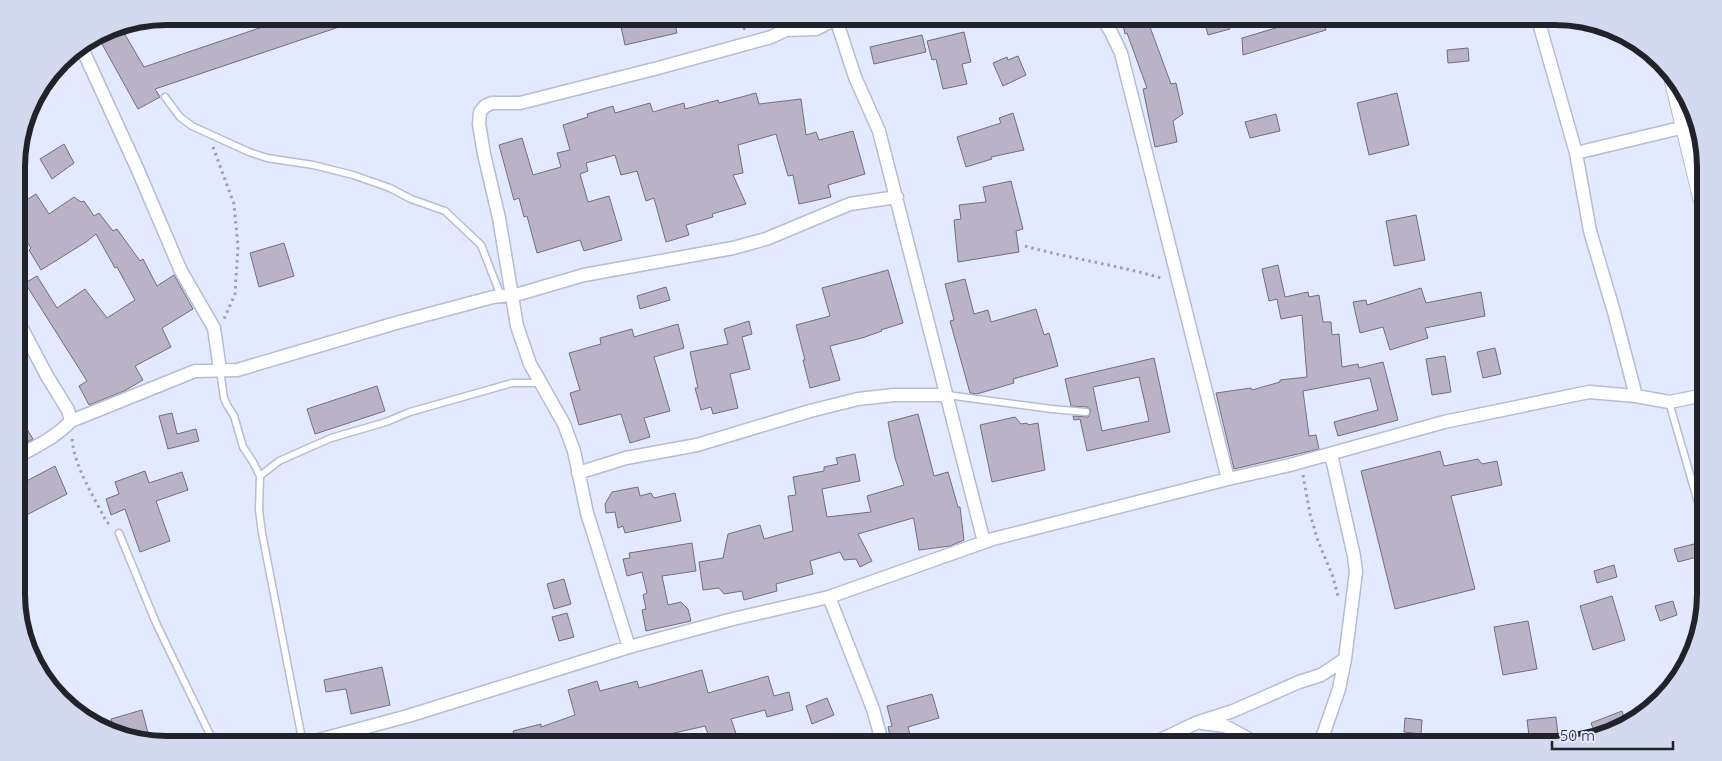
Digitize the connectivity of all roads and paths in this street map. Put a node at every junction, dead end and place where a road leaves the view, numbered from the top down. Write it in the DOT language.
graph roads {
  1 [pos="733,25"];
  2 [pos="822,25"];
  3 [pos="838,25"];
  4 [pos="1106,25"];
  5 [pos="1540,25"];
  6 [pos="770,37"];
  7 [pos="84,52"];
  8 [pos="165,97"];
  9 [pos="1691,125"];
  10 [pos="1692,130"];
  11 [pos="208,133"];
  12 [pos="1696,151"];
  13 [pos="1576,154"];
  14 [pos="897,197"];
  15 [pos="1025,246"];
  16 [pos="1179,284"];
  17 [pos="506,295"];
  18 [pos="25,335"];
  19 [pos="215,338"];
  20 [pos="220,370"];
  21 [pos="540,383"];
  22 [pos="947,395"];
  23 [pos="1636,396"];
  24 [pos="1697,397"];
  25 [pos="1669,402"];
  26 [pos="1086,412"];
  27 [pos="70,421"];
  28 [pos="25,453"];
  29 [pos="1331,454"];
  30 [pos="1300,462"];
  31 [pos="578,473"];
  32 [pos="260,476"];
  33 [pos="1228,479"];
  34 [pos="1697,499"];
  35 [pos="119,533"];
  36 [pos="984,542"];
  37 [pos="829,597"];
  38 [pos="1350,621"];
  39 [pos="629,647"];
  40 [pos="1345,660"];
  41 [pos="1196,723"];
  42 [pos="210,736"];
  43 [pos="300,736"];
  44 [pos="332,736"];
  45 [pos="880,736"];
  46 [pos="1168,736"];
  47 [pos="1244,736"];
  48 [pos="1323,736"];
  1 -- 6 [label="path"];
  2 -- 6 [label="street"];
  3 -- 14 [label="street"];
  4 -- 16 [label="street"];
  5 -- 13 [label="street"];
  6 -- 17 [label="street"];
  7 -- 19 [label="street"];
  8 -- 11 [label="lane"];
  9 -- 13 [label="street"];
  10 -- 12 [label="highway"];
  11 -- 17 [label="lane"];
  11 -- 19 [label="path"];
  13 -- 23 [label="street"];
  14 -- 17 [label="street"];
  14 -- 22 [label="street"];
  15 -- 16 [label="path"];
  16 -- 33 [label="street"];
  17 -- 20 [label="street"];
  17 -- 21 [label="street"];
  18 -- 27 [label="street"];
  19 -- 20 [label="street"];
  20 -- 27 [label="street"];
  20 -- 32 [label="lane"];
  21 -- 31 [label="street"];
  21 -- 32 [label="lane"];
  22 -- 26 [label="lane"];
  22 -- 31 [label="street"];
  22 -- 36 [label="street"];
  23 -- 25 [label="street"];
  23 -- 29 [label="street"];
  24 -- 25 [label="street"];
  25 -- 34 [label="lane"];
  27 -- 28 [label="street"];
  27 -- 35 [label="path"];
  29 -- 30 [label="street"];
  29 -- 38 [label="street"];
  30 -- 33 [label="street"];
  30 -- 38 [label="path"];
  31 -- 39 [label="street"];
  32 -- 43 [label="lane"];
  33 -- 36 [label="street"];
  35 -- 42 [label="lane"];
  36 -- 37 [label="street"];
  37 -- 39 [label="street"];
  37 -- 45 [label="street"];
  38 -- 40 [label="street"];
  39 -- 44 [label="street"];
  40 -- 41 [label="street"];
  40 -- 48 [label="street"];
  41 -- 46 [label="street"];
  41 -- 47 [label="street"];
}
